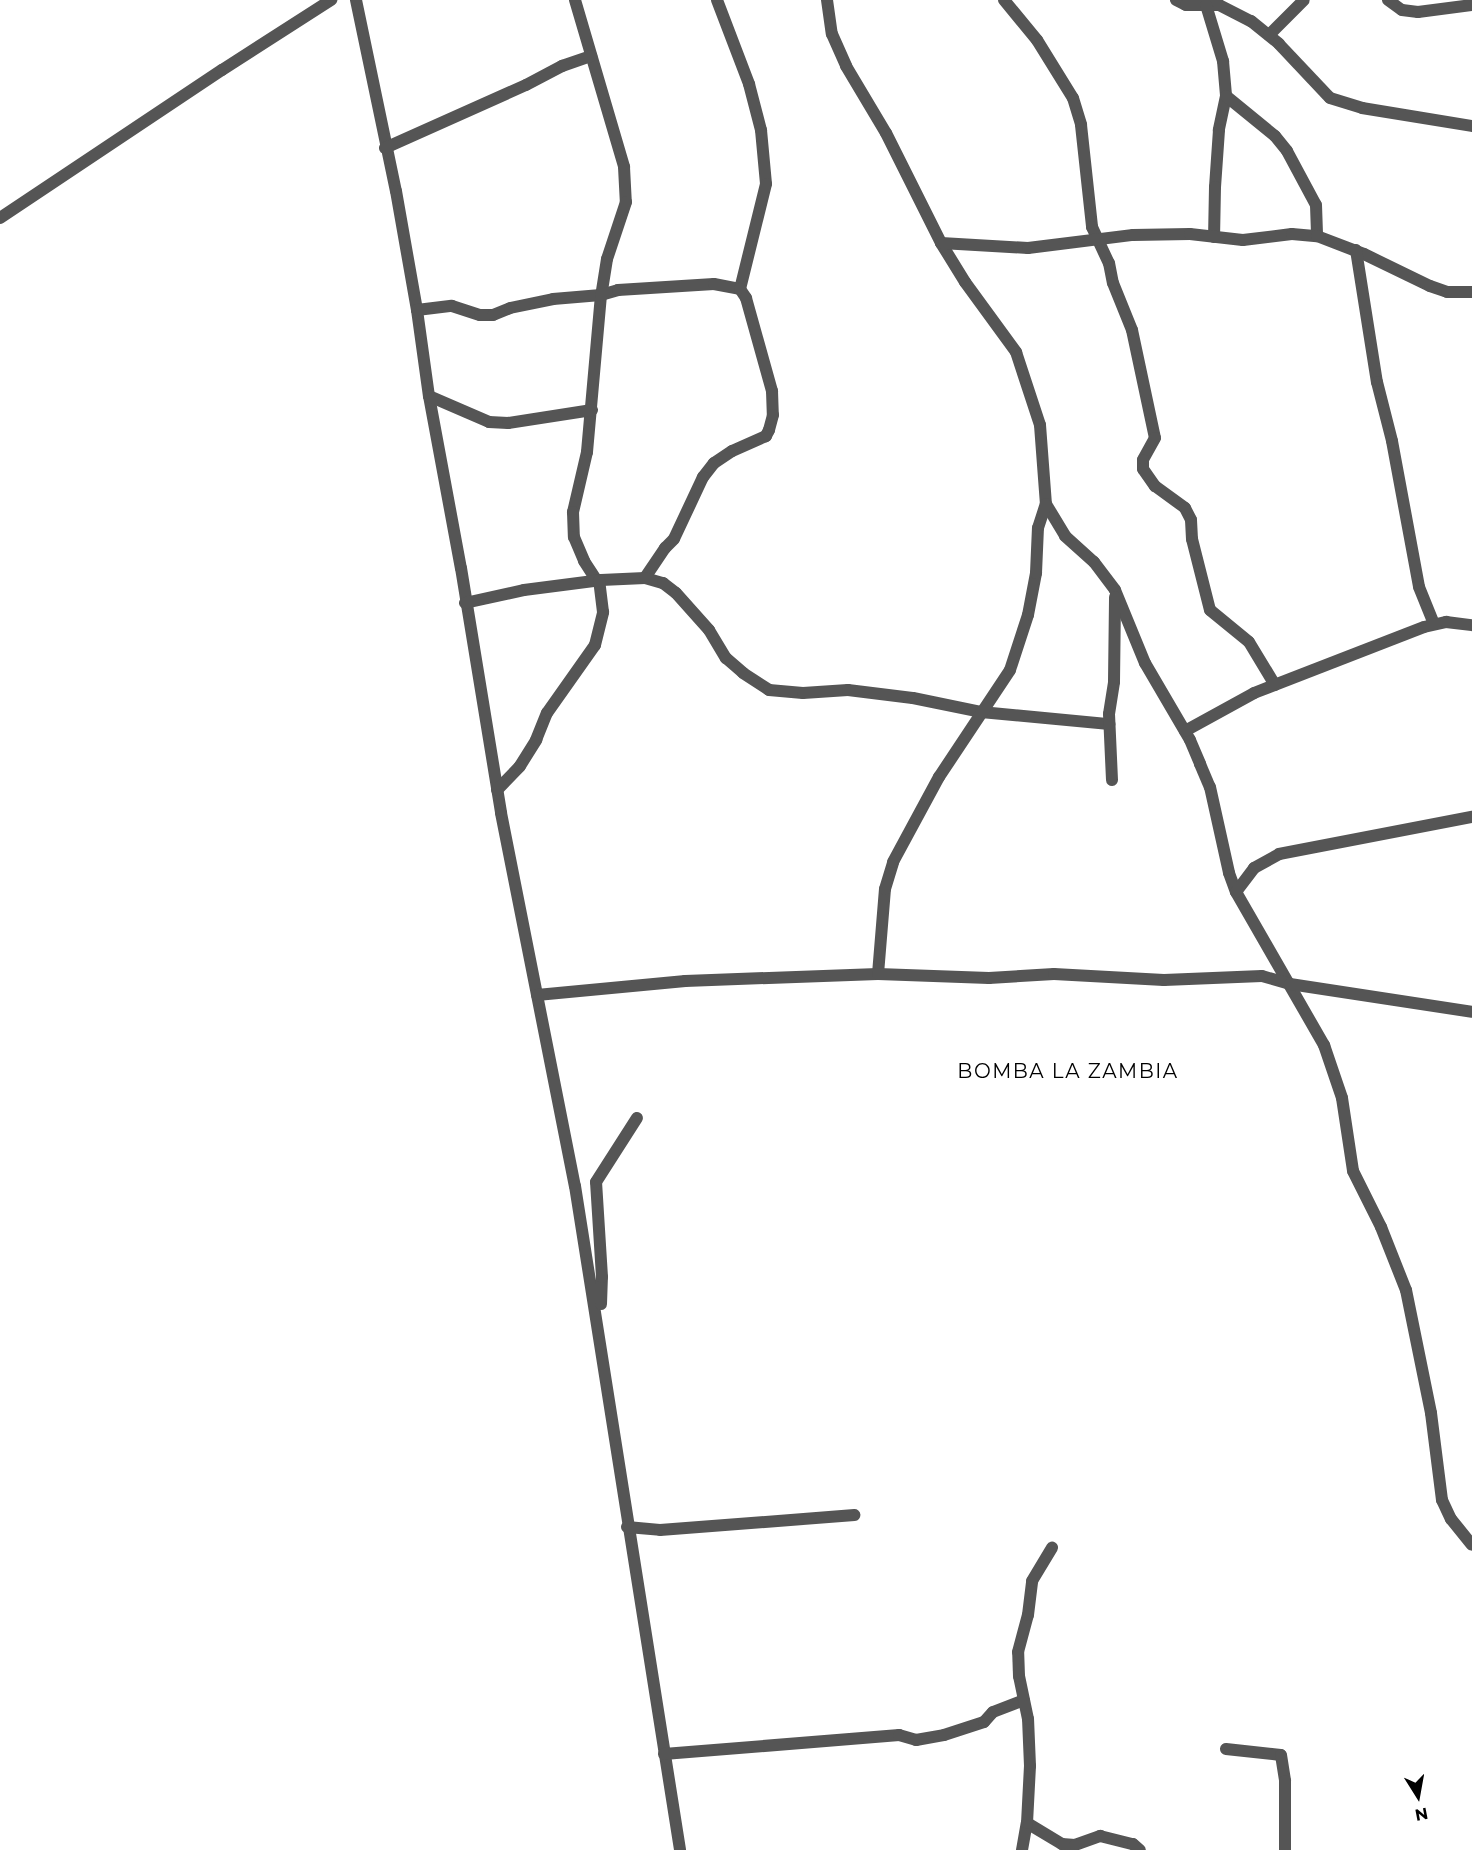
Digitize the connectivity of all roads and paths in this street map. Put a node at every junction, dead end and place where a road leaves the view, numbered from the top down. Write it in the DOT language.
graph roads {
  1 [pos="331,0"];
  2 [pos="356,0"];
  3 [pos="575,0"];
  4 [pos="717,0"];
  5 [pos="827,0"];
  6 [pos="1004,0"];
  7 [pos="1176,0"];
  8 [pos="1304,0"];
  9 [pos="1388,0"];
  10 [pos="1206,5"];
  11 [pos="1472,5"];
  12 [pos="1269,36"];
  13 [pos="591,56"];
  14 [pos="1226,96"];
  15 [pos="1472,126"];
  16 [pos="385,148"];
  17 [pos="0,218"];
  18 [pos="1317,236"];
  19 [pos="1214,237"];
  20 [pos="1098,239"];
  21 [pos="941,243"];
  22 [pos="1356,250"];
  23 [pos="740,290"];
  24 [pos="1472,292"];
  25 [pos="601,295"];
  26 [pos="417,310"];
  27 [pos="429,396"];
  28 [pos="592,410"];
  29 [pos="1046,504"];
  30 [pos="645,578"];
  31 [pos="598,580"];
  32 [pos="1115,590"];
  33 [pos="465,603"];
  34 [pos="1434,624"];
  35 [pos="1472,625"];
  36 [pos="1275,685"];
  37 [pos="981,711"];
  38 [pos="1109,724"];
  39 [pos="1185,731"];
  40 [pos="1112,780"];
  41 [pos="497,790"];
  42 [pos="1472,817"];
  43 [pos="1236,892"];
  44 [pos="879,974"];
  45 [pos="1290,984"];
  46 [pos="537,995"];
  47 [pos="1472,1012"];
  48 [pos="637,1118"];
  49 [pos="600,1308"];
  50 [pos="854,1515"];
  51 [pos="627,1527"];
  52 [pos="1472,1545"];
  53 [pos="1052,1548"];
  54 [pos="1024,1700"];
  55 [pos="1226,1749"];
  56 [pos="664,1754"];
  57 [pos="1027,1823"];
  58 [pos="680,1850"];
  59 [pos="1022,1850"];
  60 [pos="1140,1850"];
  61 [pos="1285,1850"];
  1 -- 17 [label="street"];
  2 -- 16 [label="street"];
  3 -- 13 [label="street"];
  4 -- 23 [label="street"];
  5 -- 21 [label="street"];
  6 -- 20 [label="street"];
  7 -- 10 [label="street"];
  8 -- 12 [label="street"];
  9 -- 11 [label="street"];
  10 -- 12 [label="street"];
  10 -- 14 [label="street"];
  12 -- 15 [label="street"];
  13 -- 16 [label="street"];
  13 -- 25 [label="street"];
  14 -- 18 [label="street"];
  14 -- 19 [label="street"];
  16 -- 26 [label="street"];
  18 -- 19 [label="street"];
  18 -- 22 [label="street"];
  19 -- 20 [label="street"];
  20 -- 21 [label="street"];
  20 -- 36 [label="street"];
  21 -- 29 [label="street"];
  22 -- 24 [label="street"];
  22 -- 34 [label="street"];
  23 -- 25 [label="street"];
  23 -- 30 [label="street"];
  25 -- 26 [label="street"];
  25 -- 28 [label="street"];
  26 -- 27 [label="street"];
  27 -- 28 [label="street"];
  27 -- 33 [label="street"];
  28 -- 31 [label="street"];
  29 -- 32 [label="street"];
  29 -- 37 [label="street"];
  30 -- 31 [label="street"];
  30 -- 37 [label="street"];
  31 -- 33 [label="street"];
  31 -- 41 [label="street"];
  32 -- 38 [label="street"];
  32 -- 39 [label="street"];
  33 -- 41 [label="street"];
  34 -- 35 [label="street"];
  34 -- 36 [label="street"];
  36 -- 39 [label="street"];
  37 -- 38 [label="street"];
  37 -- 44 [label="street"];
  38 -- 40 [label="street"];
  39 -- 43 [label="street"];
  41 -- 46 [label="street"];
  42 -- 43 [label="street"];
  43 -- 45 [label="street"];
  44 -- 45 [label="street"];
  44 -- 46 [label="street"];
  45 -- 47 [label="street"];
  45 -- 52 [label="street"];
  46 -- 51 [label="street"];
  48 -- 49 [label="street"];
  50 -- 51 [label="street"];
  51 -- 56 [label="street"];
  53 -- 54 [label="street"];
  54 -- 56 [label="street"];
  54 -- 57 [label="street"];
  55 -- 61 [label="street"];
  56 -- 58 [label="street"];
  57 -- 59 [label="street"];
  57 -- 60 [label="street"];
}
